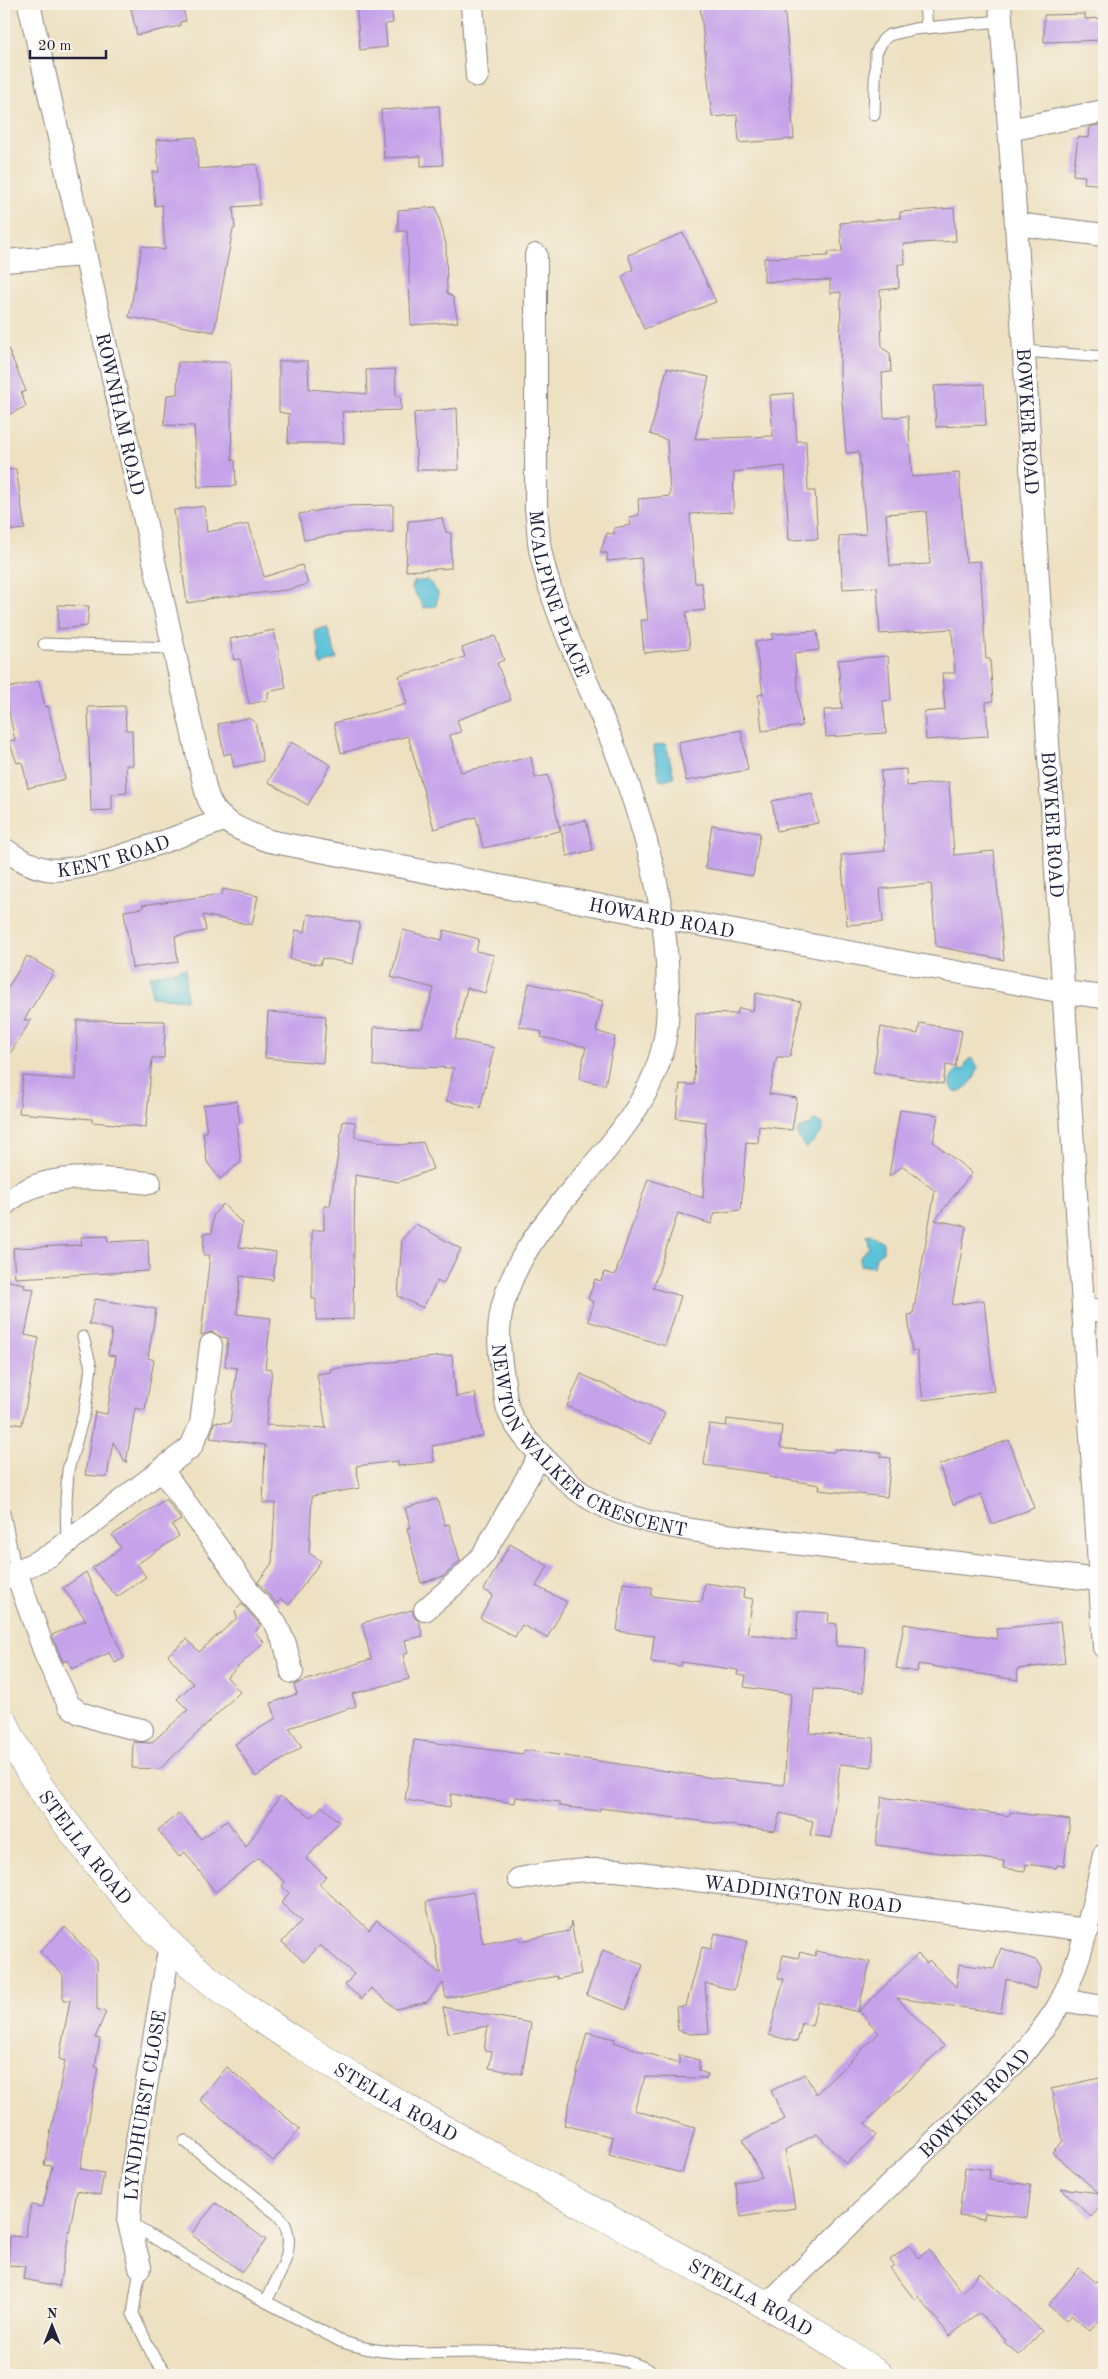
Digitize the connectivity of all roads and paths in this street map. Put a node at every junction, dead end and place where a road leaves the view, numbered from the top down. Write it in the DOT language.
graph roads {
  1 [pos="29,4"];
  2 [pos="472,4"];
  3 [pos="925,4"];
  4 [pos="1001,12"];
  5 [pos="926,28"];
  6 [pos="477,76"];
  7 [pos="1104,111"];
  8 [pos="874,115"];
  9 [pos="1009,130"];
  10 [pos="1016,224"];
  11 [pos="1104,234"];
  12 [pos="84,256"];
  13 [pos="536,256"];
  14 [pos="4,261"];
  15 [pos="1024,351"];
  16 [pos="1104,358"];
  17 [pos="44,644"];
  18 [pos="173,648"];
  19 [pos="224,820"];
  20 [pos="4,849"];
  21 [pos="664,918"];
  22 [pos="1064,992"];
  23 [pos="1104,997"];
  24 [pos="150,1183"];
  25 [pos="4,1205"];
  26 [pos="1094,1310"];
  27 [pos="83,1337"];
  28 [pos="211,1345"];
  29 [pos="540,1455"];
  30 [pos="162,1470"];
  31 [pos="4,1513"];
  32 [pos="67,1543"];
  33 [pos="10,1575"];
  34 [pos="1099,1580"];
  35 [pos="424,1610"];
  36 [pos="1104,1647"];
  37 [pos="292,1672"];
  38 [pos="4,1722"];
  39 [pos="142,1730"];
  40 [pos="1104,1855"];
  41 [pos="519,1879"];
  42 [pos="1088,1930"];
  43 [pos="170,1944"];
  44 [pos="1062,2000"];
  45 [pos="1104,2007"];
  46 [pos="185,2141"];
  47 [pos="129,2223"];
  48 [pos="140,2267"];
  49 [pos="266,2301"];
  50 [pos="768,2304"];
  51 [pos="168,2375"];
  52 [pos="657,2375"];
  53 [pos="879,2375"];
  1 -- 12 [label="street, ROWNHAM ROAD"];
  2 -- 6 [label="street"];
  3 -- 5 [label="lane"];
  4 -- 5 [label="lane"];
  4 -- 9 [label="street, BOWKER ROAD"];
  5 -- 8 [label="lane"];
  7 -- 9 [label="street"];
  9 -- 10 [label="street, BOWKER ROAD"];
  10 -- 11 [label="street"];
  10 -- 15 [label="street, BOWKER ROAD"];
  12 -- 14 [label="street"];
  12 -- 18 [label="street, ROWNHAM ROAD"];
  13 -- 21 [label="street, MCALPINE PLACE"];
  15 -- 16 [label="lane"];
  15 -- 22 [label="street, BOWKER ROAD"];
  17 -- 18 [label="lane"];
  18 -- 19 [label="street, ROWNHAM ROAD"];
  19 -- 20 [label="street, KENT ROAD"];
  19 -- 21 [label="street, HOWARD ROAD"];
  21 -- 22 [label="street, HOWARD ROAD"];
  21 -- 29 [label="street, NEWTON WALKER CRESCENT"];
  22 -- 23 [label="street, HOWARD ROAD"];
  22 -- 26 [label="street, BOWKER ROAD"];
  24 -- 25 [label="street"];
  26 -- 34 [label="street, BOWKER ROAD"];
  27 -- 32 [label="lane"];
  28 -- 30 [label="street"];
  29 -- 34 [label="street, NEWTON WALKER CRESCENT"];
  29 -- 35 [label="street"];
  30 -- 32 [label="street"];
  30 -- 37 [label="street"];
  31 -- 33 [label="lane"];
  32 -- 33 [label="street"];
  33 -- 39 [label="street"];
  34 -- 36 [label="street, BOWKER ROAD"];
  38 -- 43 [label="main road, STELLA ROAD"];
  40 -- 42 [label="street, BOWKER ROAD"];
  41 -- 42 [label="street, WADDINGTON ROAD"];
  42 -- 44 [label="street, BOWKER ROAD"];
  43 -- 47 [label="street, LYNDHURST CLOSE"];
  43 -- 50 [label="main road, STELLA ROAD"];
  44 -- 45 [label="street"];
  44 -- 50 [label="street, BOWKER ROAD"];
  46 -- 49 [label="lane"];
  47 -- 48 [label="street, LYNDHURST CLOSE"];
  47 -- 49 [label="lane"];
  48 -- 51 [label="lane"];
  49 -- 52 [label="lane"];
  50 -- 53 [label="main road, STELLA ROAD"];
}
